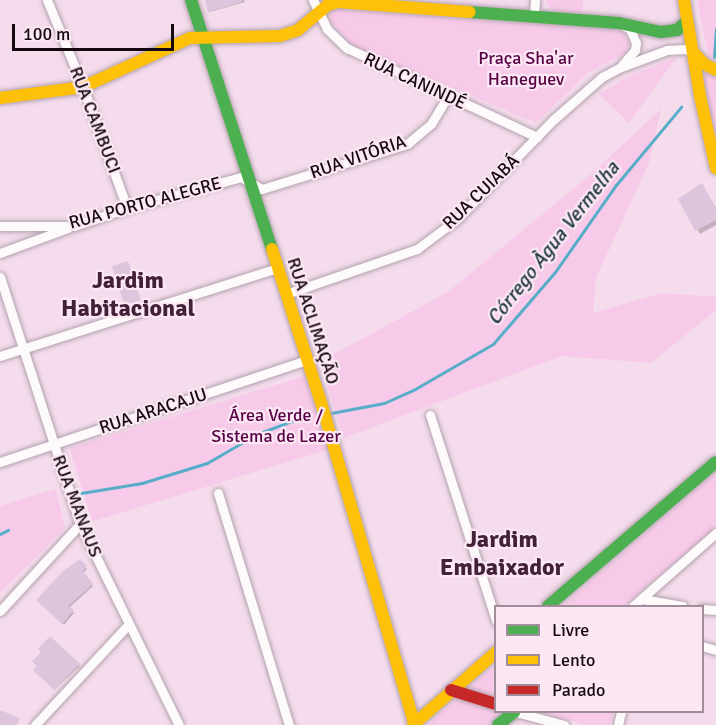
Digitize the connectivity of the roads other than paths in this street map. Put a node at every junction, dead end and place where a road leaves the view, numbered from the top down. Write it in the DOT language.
graph roads {
  1 [pos="46,0"];
  2 [pos="191,0"];
  3 [pos="314,0"];
  4 [pos="535,0"];
  5 [pos="684,0"];
  6 [pos="319,14"];
  7 [pos="534,15"];
  8 [pos="687,21"];
  9 [pos="619,23"];
  10 [pos="202,37"];
  11 [pos="693,52"];
  12 [pos="621,67"];
  13 [pos="716,70"];
  14 [pos="83,87"];
  15 [pos="447,97"];
  16 [pos="0,98"];
  17 [pos="537,137"];
  18 [pos="716,168"];
  19 [pos="252,184"];
  20 [pos="127,208"];
  21 [pos="0,226"];
  22 [pos="74,226"];
  23 [pos="0,253"];
  24 [pos="277,268"];
  25 [pos="0,277"];
  26 [pos="286,294"];
  27 [pos="23,348"];
  28 [pos="0,356"];
  29 [pos="306,360"];
  30 [pos="430,415"];
  31 [pos="54,444"];
  32 [pos="0,462"];
  33 [pos="716,462"];
  34 [pos="218,493"];
  35 [pos="80,524"];
  36 [pos="716,533"];
  37 [pos="662,582"];
  38 [pos="641,603"];
  39 [pos="659,603"];
  40 [pos="549,605"];
  41 [pos="674,605"];
  42 [pos="0,611"];
  43 [pos="494,618"];
  44 [pos="129,624"];
  45 [pos="494,653"];
  46 [pos="451,690"];
  47 [pos="494,704"];
  48 [pos="513,713"];
  49 [pos="522,713"];
  50 [pos="414,724"];
  51 [pos="35,725"];
  52 [pos="179,725"];
  53 [pos="289,725"];
  54 [pos="498,725"];
  55 [pos="564,725"];
  1 -- 14 [label="street, RUA CAMBUCI"];
  2 -- 10 [label="street, RUA ACLIMAÇÃO"];
  3 -- 6 [label="street, RUA CANINDÉ"];
  4 -- 7 [label="street"];
  5 -- 8 [label="street"];
  6 -- 7 [label="street"];
  6 -- 10 [label="street"];
  6 -- 15 [label="street, RUA CANINDÉ"];
  7 -- 9 [label="street"];
  8 -- 9 [label="street"];
  8 -- 11 [label="street"];
  9 -- 12 [label="street, RUA CUIABÁ"];
  10 -- 14 [label="street"];
  10 -- 19 [label="street, RUA ACLIMAÇÃO"];
  11 -- 12 [label="street, RUA CUIABÁ"];
  11 -- 13 [label="street"];
  11 -- 18 [label="street"];
  12 -- 17 [label="street, RUA CUIABÁ"];
  14 -- 16 [label="street"];
  14 -- 20 [label="street, RUA CAMBUCI"];
  15 -- 17 [label="street, RUA CANINDÉ"];
  15 -- 19 [label="street, RUA VITÓRIA"];
  17 -- 26 [label="street, RUA CUIABÁ"];
  19 -- 20 [label="street, RUA PORTO ALEGRE"];
  19 -- 24 [label="street, RUA ACLIMAÇÃO"];
  20 -- 22 [label="street, RUA PORTO ALEGRE"];
  21 -- 22 [label="street, RUA PORTO ALEGRE"];
  22 -- 23 [label="street"];
  24 -- 26 [label="street, RUA ACLIMAÇÃO"];
  24 -- 27 [label="street"];
  25 -- 27 [label="street, RUA MANAUS"];
  26 -- 29 [label="street, RUA ACLIMAÇÃO"];
  27 -- 28 [label="street"];
  27 -- 31 [label="street, RUA MANAUS"];
  29 -- 31 [label="street, RUA ARACAJU"];
  29 -- 50 [label="street, RUA ACLIMAÇÃO"];
  30 -- 43 [label="street"];
  31 -- 32 [label="street, RUA ARACAJU"];
  31 -- 35 [label="street, RUA MANAUS"];
  33 -- 40 [label="street"];
  34 -- 53 [label="street"];
  35 -- 42 [label="street"];
  35 -- 44 [label="street, RUA MANAUS"];
  36 -- 37 [label="street"];
  37 -- 38 [label="street"];
  37 -- 39 [label="street"];
  38 -- 39 [label="street"];
  39 -- 41 [label="street"];
  44 -- 51 [label="street"];
  44 -- 52 [label="street, RUA MANAUS"];
  45 -- 46 [label="street"];
  46 -- 47 [label="street"];
  46 -- 50 [label="street"];
  48 -- 54 [label="street"];
  49 -- 55 [label="street"];
}
